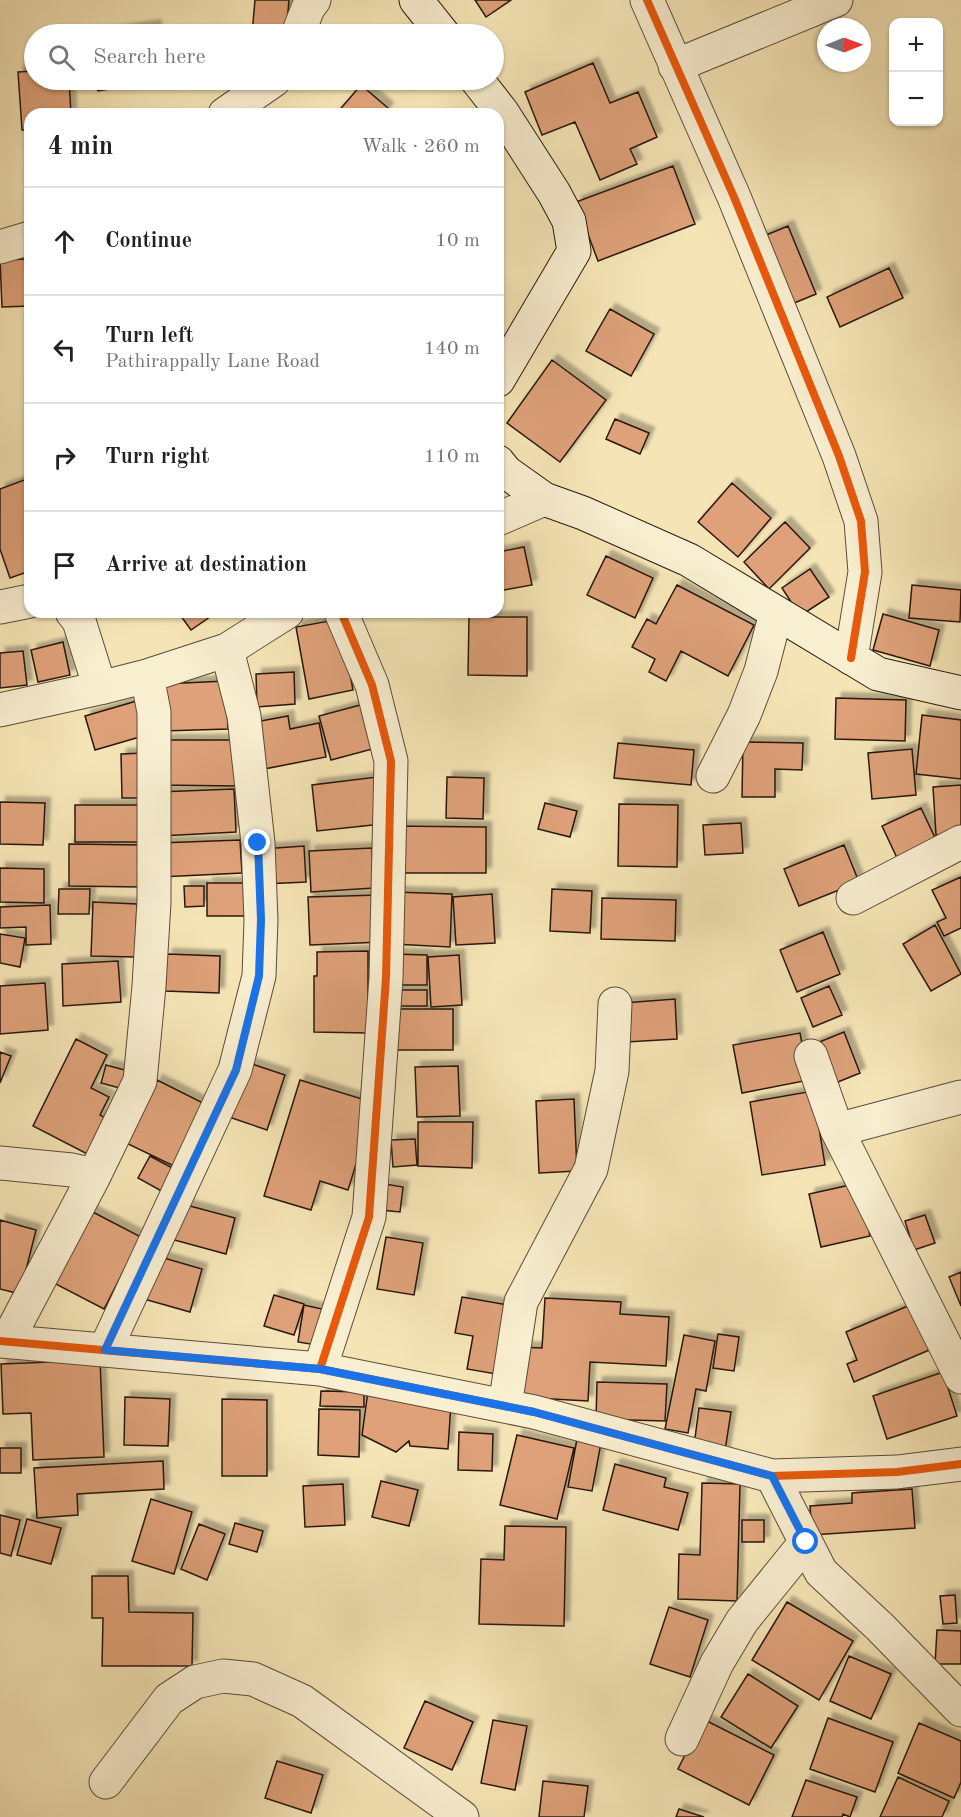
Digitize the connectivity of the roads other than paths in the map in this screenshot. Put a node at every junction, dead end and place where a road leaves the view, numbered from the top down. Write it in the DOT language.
graph roads {
  1 [pos="314,0"];
  2 [pos="416,0"];
  3 [pos="647,0"];
  4 [pos="836,0"];
  5 [pos="302,24"];
  6 [pos="435,24"];
  7 [pos="675,66"];
  8 [pos="260,90"];
  9 [pos="485,90"];
  10 [pos="234,108"];
  11 [pos="499,108"];
  12 [pos="504,115"];
  13 [pos="24,240"];
  14 [pos="0,247"];
  15 [pos="504,370"];
  16 [pos="504,470"];
  17 [pos="544,499"];
  18 [pos="504,516"];
  19 [pos="24,602"];
  20 [pos="0,607"];
  21 [pos="776,613"];
  22 [pos="77,618"];
  23 [pos="277,618"];
  24 [pos="344,618"];
  25 [pos="226,650"];
  26 [pos="851,658"];
  27 [pos="147,676"];
  28 [pos="100,688"];
  29 [pos="961,693"];
  30 [pos="0,710"];
  31 [pos="713,776"];
  32 [pos="961,842"];
  33 [pos="853,898"];
  34 [pos="615,1004"];
  35 [pos="811,1056"];
  36 [pos="961,1097"];
  37 [pos="837,1130"];
  38 [pos="0,1162"];
  39 [pos="94,1175"];
  40 [pos="3,1341"];
  41 [pos="105,1350"];
  42 [pos="320,1369"];
  43 [pos="961,1377"];
  44 [pos="504,1406"];
  45 [pos="961,1464"];
  46 [pos="772,1476"];
  47 [pos="806,1542"];
  48 [pos="961,1710"];
  49 [pos="682,1739"];
  50 [pos="106,1782"];
  51 [pos="462,1817"];
  1 -- 5 [label="street"];
  2 -- 6 [label="street"];
  3 -- 7 [label="street"];
  4 -- 7 [label="street"];
  7 -- 26 [label="street"];
  8 -- 10 [label="street"];
  9 -- 11 [label="street"];
  12 -- 15 [label="street"];
  13 -- 14 [label="street"];
  16 -- 17 [label="street"];
  17 -- 18 [label="street"];
  17 -- 21 [label="street"];
  19 -- 20 [label="street"];
  21 -- 26 [label="street"];
  21 -- 31 [label="street"];
  22 -- 28 [label="street"];
  23 -- 25 [label="street"];
  24 -- 42 [label="street"];
  25 -- 27 [label="street"];
  25 -- 41 [label="street"];
  26 -- 29 [label="street"];
  27 -- 28 [label="street"];
  27 -- 39 [label="street"];
  28 -- 30 [label="street"];
  32 -- 33 [label="street"];
  34 -- 44 [label="street"];
  35 -- 37 [label="street"];
  36 -- 37 [label="street"];
  37 -- 43 [label="street"];
  38 -- 39 [label="street"];
  39 -- 40 [label="street"];
  40 -- 41 [label="street"];
  41 -- 42 [label="street"];
  42 -- 44 [label="street"];
  44 -- 46 [label="street"];
  45 -- 46 [label="street"];
  46 -- 47 [label="street"];
  47 -- 48 [label="street"];
  47 -- 49 [label="street"];
  50 -- 51 [label="street"];
}
